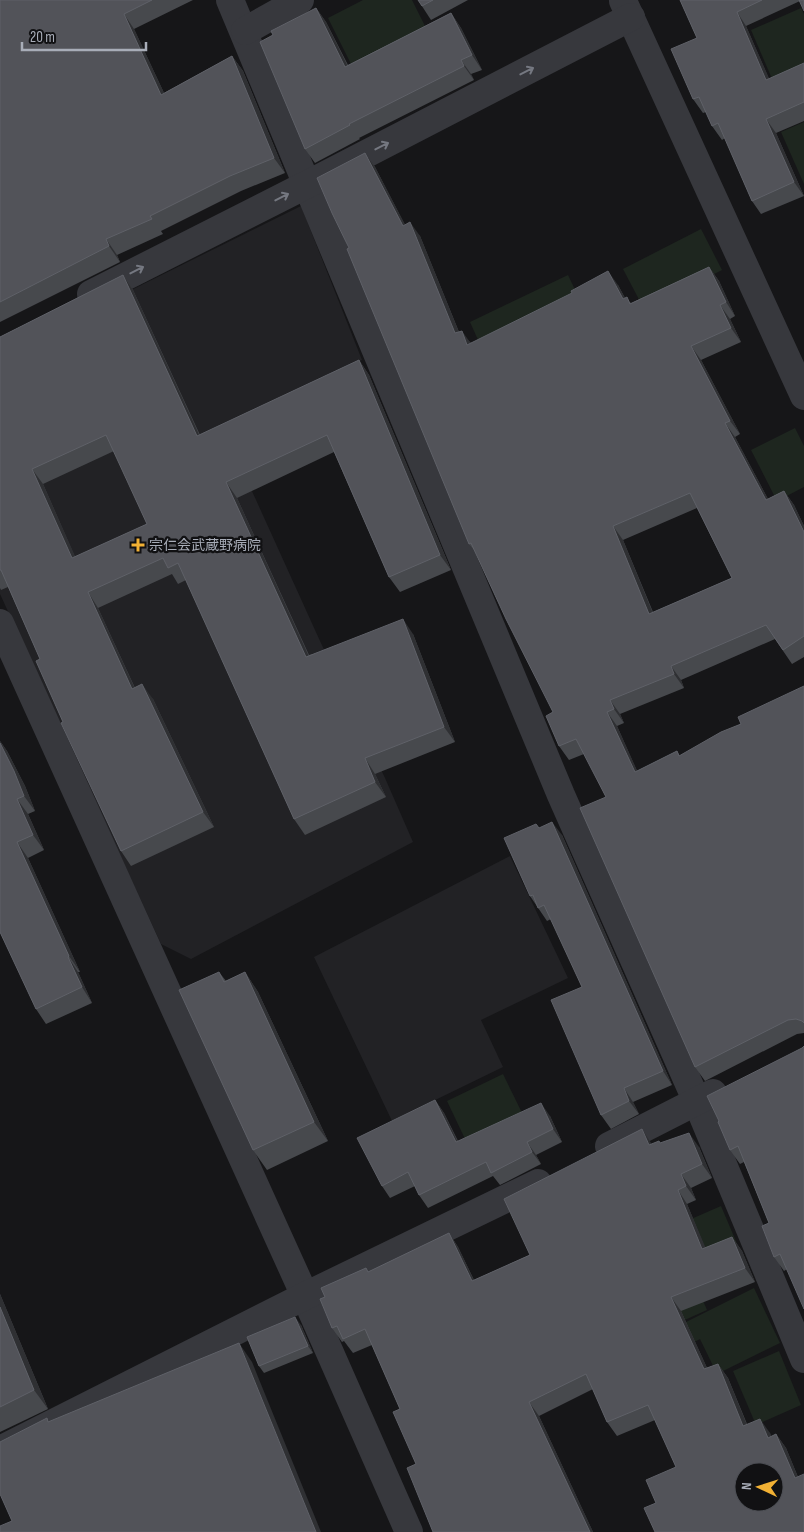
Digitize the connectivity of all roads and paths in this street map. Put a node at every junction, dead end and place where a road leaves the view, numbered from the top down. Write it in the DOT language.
graph roads {
  1 [pos="230,0"];
  2 [pos="300,0"];
  3 [pos="627,8"];
  4 [pos="244,31"];
  5 [pos="308,184"];
  6 [pos="70,304"];
  7 [pos="804,396"];
  8 [pos="0,622"];
  9 [pos="738,1081"];
  10 [pos="697,1102"];
  11 [pos="585,1159"];
  12 [pos="559,1172"];
  13 [pos="306,1296"];
  14 [pos="804,1359"];
  15 [pos="0,1450"];
  16 [pos="409,1532"];
  1 -- 4 [label="street"];
  2 -- 4 [label="street"];
  5 -- 3 [label="street, one-way"];
  3 -- 7 [label="street"];
  4 -- 5 [label="street"];
  6 -- 5 [label="street, one-way"];
  5 -- 10 [label="street"];
  8 -- 13 [label="street"];
  9 -- 10 [label="street"];
  10 -- 11 [label="street"];
  10 -- 14 [label="street"];
  12 -- 13 [label="street"];
  13 -- 15 [label="street"];
  13 -- 16 [label="street"];
}
